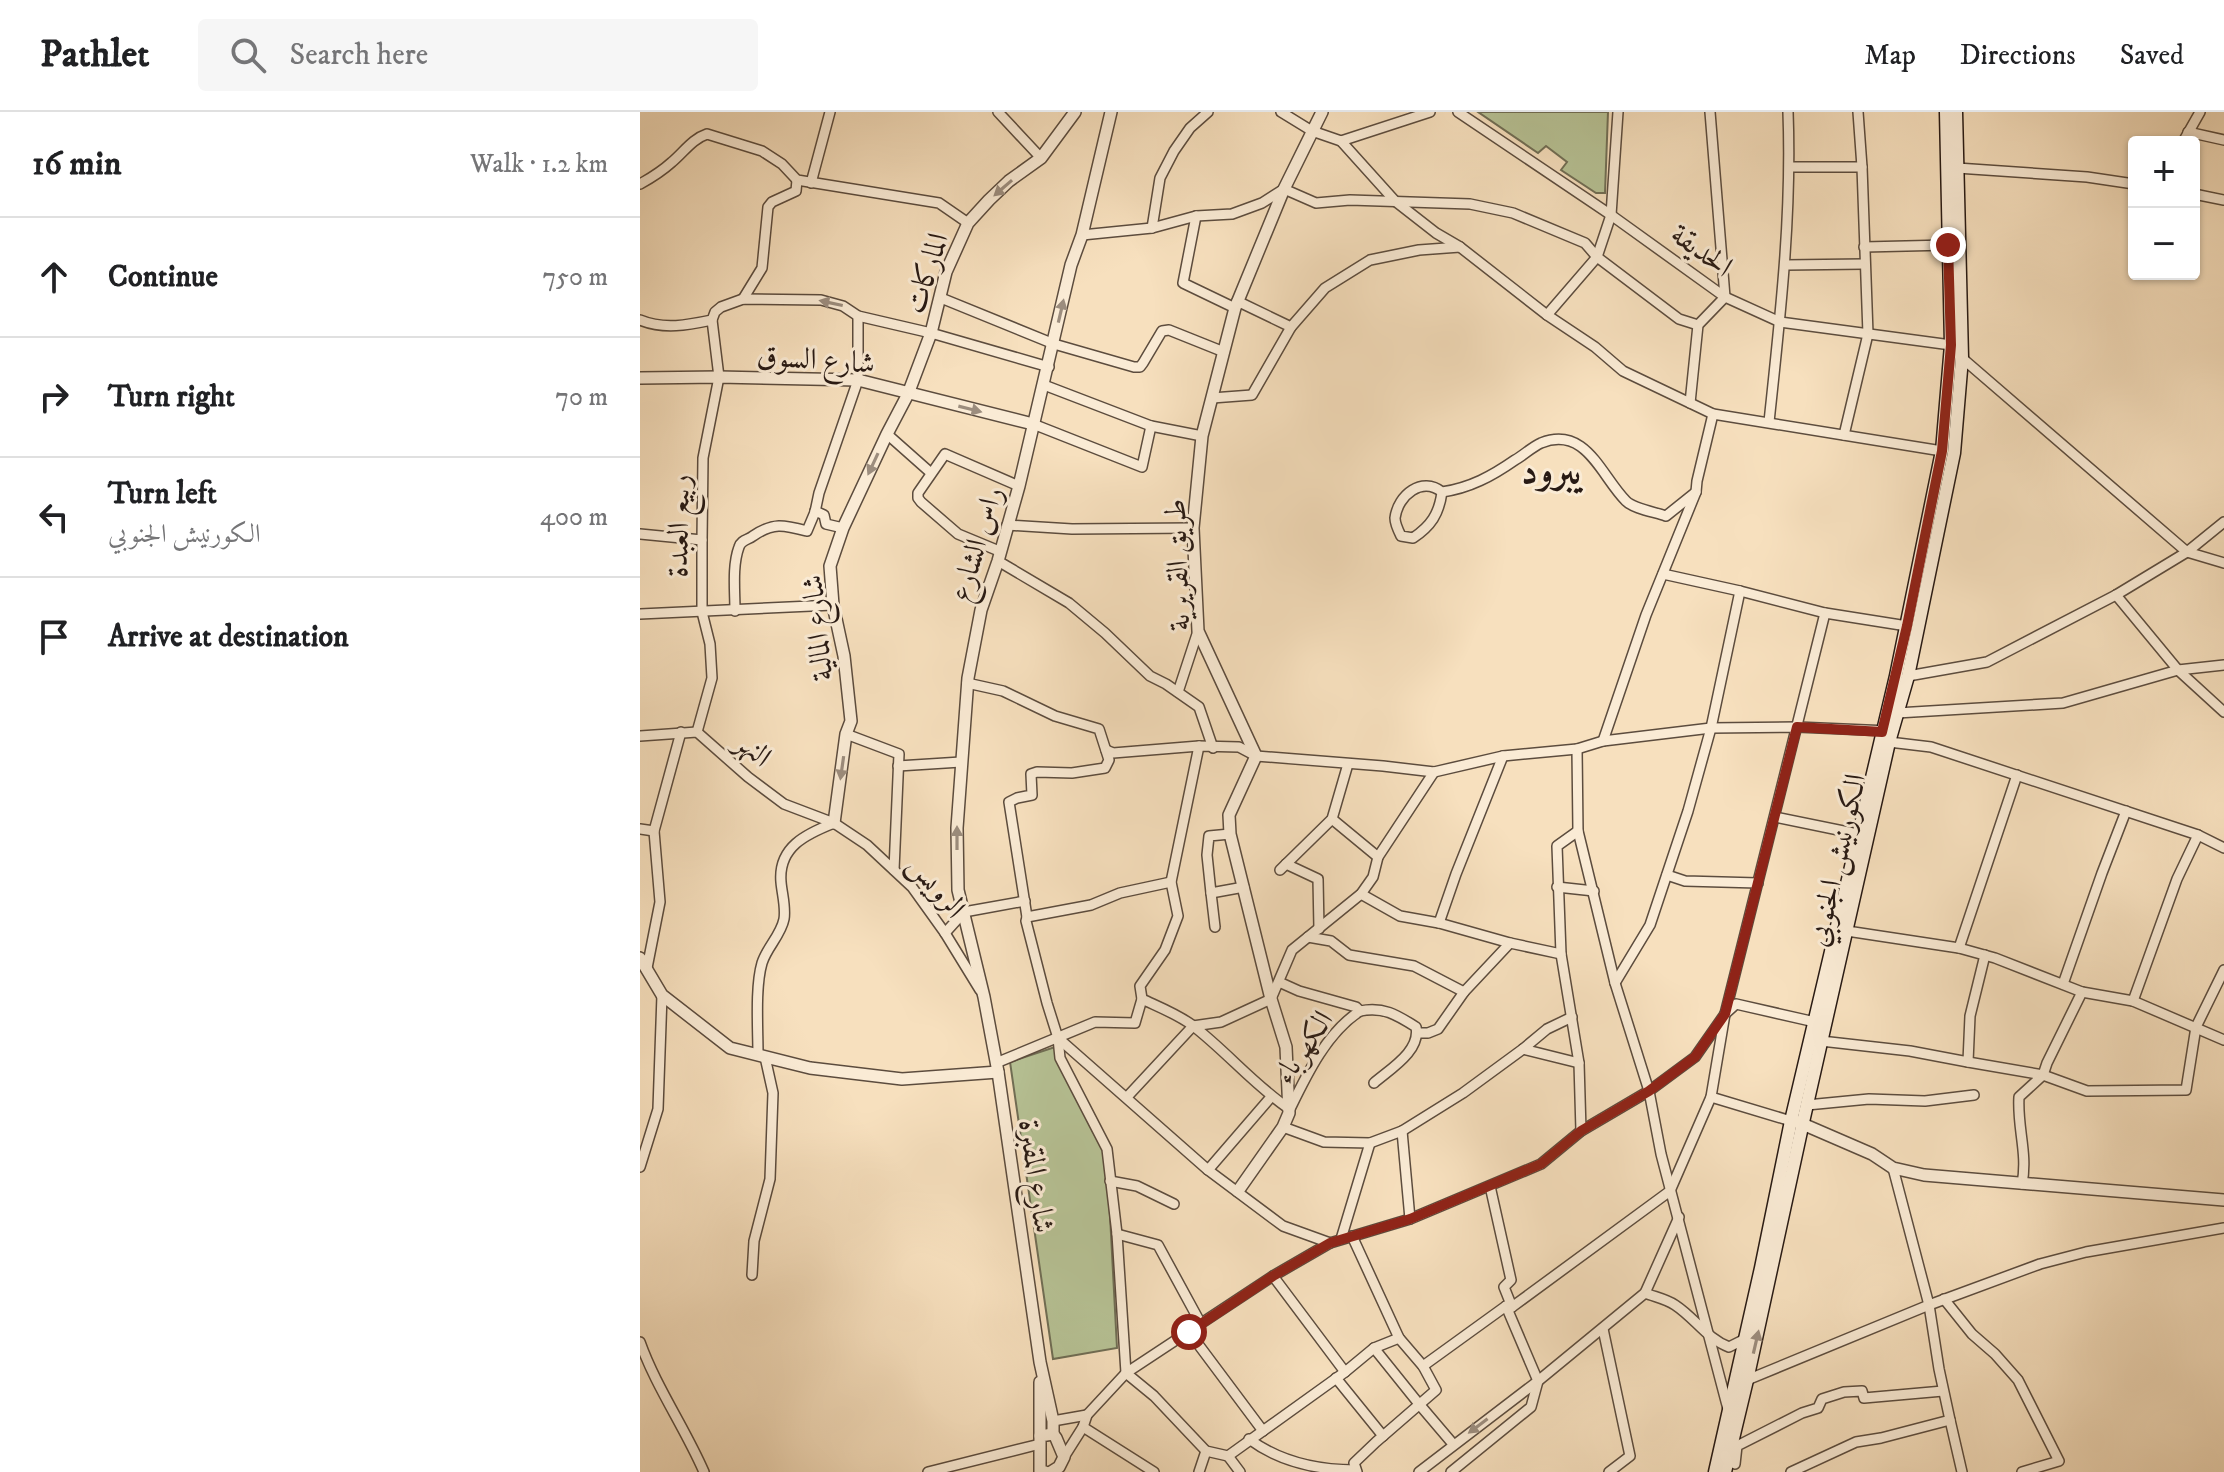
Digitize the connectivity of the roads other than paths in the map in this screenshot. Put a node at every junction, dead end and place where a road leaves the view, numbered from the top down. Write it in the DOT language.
graph roads {
  1 [pos="830,112"];
  2 [pos="998,112"];
  3 [pos="1075,112"];
  4 [pos="1111,112"];
  5 [pos="1208,112"];
  6 [pos="1281,112"];
  7 [pos="1322,112"];
  8 [pos="1430,112"];
  9 [pos="1458,112"];
  10 [pos="1618,112"];
  11 [pos="1710,112"];
  12 [pos="1788,112"];
  13 [pos="1858,112"];
  14 [pos="1946,112"];
  15 [pos="1956,112"];
  16 [pos="2200,112"];
  17 [pos="1312,131"];
  18 [pos="2186,136"];
  19 [pos="2200,138"];
  20 [pos="2224,140"];
  21 [pos="1341,141"];
  22 [pos="1041,158"];
  23 [pos="1790,167"];
  24 [pos="1862,167"];
  25 [pos="1957,168"];
  26 [pos="797,180"];
  27 [pos="811,183"];
  28 [pos="2128,183"];
  29 [pos="640,184"];
  30 [pos="1284,189"];
  31 [pos="2200,195"];
  32 [pos="2224,200"];
  33 [pos="1395,201"];
  34 [pos="1611,215"];
  35 [pos="1196,216"];
  36 [pos="968,223"];
  37 [pos="1152,228"];
  38 [pos="1082,235"];
  39 [pos="1948,245"];
  40 [pos="1460,247"];
  41 [pos="1864,247"];
  42 [pos="1597,257"];
  43 [pos="1864,264"];
  44 [pos="1786,265"];
  45 [pos="1725,297"];
  46 [pos="941,298"];
  47 [pos="743,299"];
  48 [pos="1236,305"];
  49 [pos="1547,315"];
  50 [pos="858,316"];
  51 [pos="640,320"];
  52 [pos="712,320"];
  53 [pos="1780,322"];
  54 [pos="1698,325"];
  55 [pos="1291,327"];
  56 [pos="931,333"];
  57 [pos="1868,334"];
  58 [pos="1054,344"];
  59 [pos="1951,345"];
  60 [pos="1224,352"];
  61 [pos="1962,358"];
  62 [pos="1049,367"];
  63 [pos="719,377"];
  64 [pos="640,378"];
  65 [pos="858,380"];
  66 [pos="1044,385"];
  67 [pos="908,394"];
  68 [pos="1212,398"];
  69 [pos="1690,403"];
  70 [pos="1713,414"];
  71 [pos="1769,422"];
  72 [pos="1033,424"];
  73 [pos="1151,426"];
  74 [pos="887,434"];
  75 [pos="1844,435"];
  76 [pos="1202,436"];
  77 [pos="1942,451"];
  78 [pos="931,473"];
  79 [pos="1019,486"];
  80 [pos="1442,492"];
  81 [pos="1696,492"];
  82 [pos="815,511"];
  83 [pos="2224,522"];
  84 [pos="1007,525"];
  85 [pos="843,528"];
  86 [pos="1193,528"];
  87 [pos="640,534"];
  88 [pos="702,540"];
  89 [pos="2187,552"];
  90 [pos="999,556"];
  91 [pos="2224,563"];
  92 [pos="1663,574"];
  93 [pos="1740,591"];
  94 [pos="2116,595"];
  95 [pos="833,605"];
  96 [pos="735,611"];
  97 [pos="702,612"];
  98 [pos="1825,613"];
  99 [pos="640,614"];
  100 [pos="1907,626"];
  101 [pos="1198,631"];
  102 [pos="2224,665"];
  103 [pos="2178,670"];
  104 [pos="1908,676"];
  105 [pos="967,683"];
  106 [pos="1178,692"];
  107 [pos="2224,712"];
  108 [pos="1897,713"];
  109 [pos="1797,727"];
  110 [pos="1711,728"];
  111 [pos="681,732"];
  112 [pos="697,732"];
  113 [pos="846,734"];
  114 [pos="1888,735"];
  115 [pos="640,736"];
  116 [pos="1603,741"];
  117 [pos="1199,746"];
  118 [pos="1213,748"];
  119 [pos="1577,749"];
  120 [pos="1106,750"];
  121 [pos="1256,756"];
  122 [pos="1503,756"];
  123 [pos="961,762"];
  124 [pos="1348,764"];
  125 [pos="898,766"];
  126 [pos="1434,772"];
  127 [pos="2017,775"];
  128 [pos="2126,811"];
  129 [pos="1775,817"];
  130 [pos="1332,819"];
  131 [pos="834,823"];
  132 [pos="640,829"];
  133 [pos="654,831"];
  134 [pos="1578,831"];
  135 [pos="1230,834"];
  136 [pos="1858,834"];
  137 [pos="2198,835"];
  138 [pos="2224,848"];
  139 [pos="1378,857"];
  140 [pos="894,870"];
  141 [pos="1667,875"];
  142 [pos="1171,882"];
  143 [pos="1758,883"];
  144 [pos="1244,887"];
  145 [pos="1557,887"];
  146 [pos="1594,891"];
  147 [pos="1211,893"];
  148 [pos="1361,894"];
  149 [pos="1025,901"];
  150 [pos="964,912"];
  151 [pos="1027,917"];
  152 [pos="1439,923"];
  153 [pos="1215,927"];
  154 [pos="1319,929"];
  155 [pos="1847,931"];
  156 [pos="945,933"];
  157 [pos="1308,937"];
  158 [pos="1510,943"];
  159 [pos="1959,948"];
  160 [pos="1561,954"];
  161 [pos="1985,955"];
  162 [pos="644,963"];
  163 [pos="2224,970"];
  164 [pos="1279,982"];
  165 [pos="1615,983"];
  166 [pos="2063,984"];
  167 [pos="1464,992"];
  168 [pos="2082,992"];
  169 [pos="662,995"];
  170 [pos="984,997"];
  171 [pos="1142,999"];
  172 [pos="1271,999"];
  173 [pos="2133,1001"];
  174 [pos="1360,1011"];
  175 [pos="1725,1014"];
  176 [pos="1572,1017"];
  177 [pos="1815,1022"];
  178 [pos="1193,1026"];
  179 [pos="2196,1027"];
  180 [pos="1417,1033"];
  181 [pos="1058,1038"];
  182 [pos="2224,1040"];
  183 [pos="1821,1041"];
  184 [pos="1523,1049"];
  185 [pos="761,1056"];
  186 [pos="1968,1062"];
  187 [pos="1579,1063"];
  188 [pos="997,1068"];
  189 [pos="2043,1075"];
  190 [pos="1374,1083"];
  191 [pos="1649,1091"];
  192 [pos="1974,1095"];
  193 [pos="1127,1097"];
  194 [pos="1271,1097"];
  195 [pos="1711,1097"];
  196 [pos="1807,1105"];
  197 [pos="1288,1110"];
  198 [pos="1797,1122"];
  199 [pos="1283,1127"];
  200 [pos="1402,1131"];
  201 [pos="1581,1131"];
  202 [pos="1370,1143"];
  203 [pos="640,1167"];
  204 [pos="1893,1168"];
  205 [pos="1208,1170"];
  206 [pos="1110,1181"];
  207 [pos="2022,1184"];
  208 [pos="1490,1186"];
  209 [pos="1238,1191"];
  210 [pos="1670,1191"];
  211 [pos="2224,1200"];
  212 [pos="1174,1204"];
  213 [pos="1679,1217"];
  214 [pos="1410,1219"];
  215 [pos="2224,1228"];
  216 [pos="1117,1234"];
  217 [pos="1352,1236"];
  218 [pos="1341,1239"];
  219 [pos="1330,1243"];
  220 [pos="752,1275"];
  221 [pos="1273,1276"];
  222 [pos="1645,1293"];
  223 [pos="1944,1299"];
  224 [pos="1929,1305"];
  225 [pos="1509,1306"];
  226 [pos="1201,1324"];
  227 [pos="1603,1329"];
  228 [pos="1706,1330"];
  229 [pos="1189,1332"];
  230 [pos="1399,1338"];
  231 [pos="1743,1340"];
  232 [pos="640,1342"];
  233 [pos="1374,1348"];
  234 [pos="1040,1362"];
  235 [pos="1423,1366"];
  236 [pos="1126,1373"];
  237 [pos="1341,1375"];
  238 [pos="1747,1380"];
  239 [pos="1538,1381"];
  240 [pos="1943,1391"];
  241 [pos="1419,1404"];
  242 [pos="1728,1409"];
  243 [pos="1087,1415"];
  244 [pos="1950,1420"];
  245 [pos="1083,1427"];
  246 [pos="1263,1431"];
  247 [pos="1046,1434"];
  248 [pos="1383,1436"];
  249 [pos="1249,1439"];
  250 [pos="1453,1444"];
  251 [pos="1206,1451"];
  252 [pos="1228,1456"];
  253 [pos="1732,1466"];
  254 [pos="1051,1469"];
  255 [pos="1148,1470"];
  256 [pos="1458,1470"];
  257 [pos="1356,1471"];
  258 [pos="704,1472"];
  259 [pos="928,1472"];
  260 [pos="1199,1472"];
  261 [pos="1240,1472"];
  262 [pos="1419,1472"];
  263 [pos="1609,1472"];
  264 [pos="1715,1472"];
  265 [pos="1791,1472"];
  266 [pos="1962,1472"];
  267 [pos="2022,1472"];
  1 -- 27 [label="street"];
  2 -- 22 [label="street"];
  3 -- 22 [label="street, الماركات"];
  4 -- 38 [label="street, راس الشارع"];
  5 -- 37 [label="street"];
  6 -- 17 [label="street"];
  7 -- 17 [label="street, طريق القريرية"];
  8 -- 21 [label="street"];
  9 -- 34 [label="street, الحديقة"];
  10 -- 34 [label="street"];
  11 -- 45 [label="street"];
  12 -- 23 [label="street"];
  13 -- 24 [label="street"];
  14 -- 39 [label="main road, الكورنيش الجنوبي"];
  15 -- 25 [label="main road, الكورنيش الجنوبي"];
  16 -- 18 [label="street"];
  17 -- 21 [label="street"];
  17 -- 30 [label="street, طريق القريرية"];
  19 -- 20 [label="street"];
  21 -- 33 [label="street"];
  22 -- 36 [label="street, الماركات, one-way"];
  23 -- 24 [label="street"];
  23 -- 44 [label="street"];
  24 -- 41 [label="street"];
  25 -- 28 [label="street"];
  25 -- 61 [label="main road, الكورنيش الجنوبي"];
  26 -- 27 [label="street"];
  26 -- 29 [label="street"];
  26 -- 47 [label="street"];
  27 -- 36 [label="street"];
  30 -- 33 [label="street"];
  30 -- 35 [label="street"];
  30 -- 48 [label="street, طريق القريرية"];
  31 -- 32 [label="street"];
  33 -- 40 [label="street"];
  33 -- 42 [label="street"];
  34 -- 42 [label="street"];
  34 -- 45 [label="street, الحديقة"];
  35 -- 37 [label="street"];
  35 -- 48 [label="street"];
  36 -- 46 [label="street, الماركات"];
  37 -- 38 [label="street"];
  58 -- 38 [label="street, راس الشارع, one-way"];
  39 -- 41 [label="street"];
  39 -- 59 [label="main road, الكورنيش الجنوبي"];
  40 -- 49 [label="street"];
  40 -- 55 [label="street"];
  41 -- 43 [label="street"];
  42 -- 49 [label="street"];
  42 -- 54 [label="street"];
  43 -- 44 [label="street"];
  43 -- 57 [label="street"];
  44 -- 53 [label="street"];
  45 -- 53 [label="street, الحديقة"];
  45 -- 54 [label="street"];
  46 -- 56 [label="street, الماركات"];
  46 -- 58 [label="street"];
  50 -- 47 [label="street, one-way"];
  47 -- 52 [label="street"];
  48 -- 55 [label="street"];
  48 -- 60 [label="street, طريق القريرية"];
  49 -- 69 [label="street"];
  50 -- 56 [label="street"];
  50 -- 65 [label="street"];
  51 -- 52 [label="street"];
  52 -- 63 [label="street, ربيع العبدة"];
  53 -- 57 [label="street, الحديقة"];
  53 -- 71 [label="street"];
  54 -- 69 [label="street"];
  55 -- 68 [label="street"];
  56 -- 62 [label="street"];
  56 -- 67 [label="street, الماركات"];
  57 -- 59 [label="street, الحديقة"];
  57 -- 75 [label="street"];
  58 -- 60 [label="street"];
  58 -- 62 [label="street, راس الشارع"];
  59 -- 77 [label="main road, الكورنيش الجنوبي"];
  60 -- 68 [label="street, طريق القريرية"];
  61 -- 89 [label="street"];
  61 -- 104 [label="main road, الكورنيش الجنوبي"];
  62 -- 66 [label="street, راس الشارع"];
  63 -- 64 [label="street, شارع السوق"];
  63 -- 65 [label="street, شارع السوق"];
  63 -- 88 [label="street, ربيع العبدة"];
  65 -- 67 [label="street, شارع السوق"];
  65 -- 82 [label="street"];
  66 -- 72 [label="street, راس الشارع"];
  66 -- 73 [label="street"];
  67 -- 72 [label="street, شارع السوق, one-way"];
  67 -- 74 [label="street, شارع المالية"];
  68 -- 76 [label="street, طريق القريرية"];
  69 -- 70 [label="street"];
  70 -- 71 [label="street"];
  70 -- 81 [label="street"];
  71 -- 75 [label="street"];
  72 -- 73 [label="street"];
  72 -- 79 [label="street, راس الشارع"];
  73 -- 76 [label="street"];
  74 -- 78 [label="street"];
  74 -- 85 [label="street, شارع المالية, one-way"];
  75 -- 77 [label="street"];
  76 -- 86 [label="street, طريق القريرية"];
  77 -- 100 [label="main road, الكورنيش الجنوبي"];
  78 -- 79 [label="street"];
  78 -- 90 [label="street"];
  79 -- 84 [label="street, راس الشارع"];
  80 -- 80 [label="street"];
  80 -- 81 [label="street"];
  81 -- 92 [label="street"];
  82 -- 85 [label="street"];
  82 -- 96 [label="street"];
  83 -- 89 [label="street"];
  84 -- 86 [label="street"];
  84 -- 90 [label="street, راس الشارع"];
  85 -- 95 [label="street, شارع المالية"];
  86 -- 101 [label="street, طريق القريرية"];
  87 -- 88 [label="street"];
  88 -- 97 [label="street, ربيع العبدة"];
  89 -- 91 [label="street"];
  89 -- 94 [label="street"];
  90 -- 105 [label="street, راس الشارع"];
  90 -- 106 [label="street"];
  92 -- 93 [label="street"];
  92 -- 116 [label="street"];
  93 -- 98 [label="street"];
  93 -- 110 [label="street"];
  94 -- 103 [label="street"];
  94 -- 104 [label="street"];
  95 -- 96 [label="street"];
  95 -- 113 [label="street, شارع المالية"];
  96 -- 97 [label="street"];
  97 -- 99 [label="street"];
  97 -- 112 [label="street, ربيع العبدة"];
  98 -- 100 [label="street"];
  98 -- 109 [label="street"];
  100 -- 114 [label="main road, الكورنيش الجنوبي"];
  101 -- 106 [label="street"];
  101 -- 121 [label="street, طريق القريرية"];
  102 -- 103 [label="street"];
  103 -- 107 [label="street"];
  103 -- 108 [label="street"];
  104 -- 108 [label="main road, الكورنيش الجنوبي"];
  105 -- 120 [label="street"];
  105 -- 123 [label="street, راس الشارع"];
  106 -- 118 [label="street"];
  108 -- 114 [label="main road, الكورنيش الجنوبي"];
  109 -- 110 [label="street"];
  109 -- 114 [label="street"];
  109 -- 129 [label="street"];
  110 -- 116 [label="street"];
  110 -- 141 [label="street"];
  111 -- 112 [label="street, النهر"];
  111 -- 115 [label="street, النهر"];
  111 -- 133 [label="street"];
  112 -- 131 [label="street, النهر"];
  113 -- 125 [label="street"];
  113 -- 131 [label="street, شارع المالية, one-way"];
  114 -- 127 [label="street"];
  114 -- 136 [label="main road, الكورنيش الجنوبي"];
  114 -- 155 [label="main road, الكورنيش الجنوبي"];
  116 -- 119 [label="street"];
  117 -- 118 [label="street"];
  117 -- 120 [label="street"];
  117 -- 142 [label="street"];
  118 -- 121 [label="street"];
  119 -- 122 [label="street"];
  119 -- 134 [label="street"];
  120 -- 149 [label="street"];
  121 -- 124 [label="street"];
  121 -- 135 [label="street"];
  122 -- 126 [label="street"];
  122 -- 152 [label="street"];
  123 -- 125 [label="street"];
  150 -- 123 [label="street, راس الشارع, one-way"];
  124 -- 126 [label="street"];
  124 -- 130 [label="street"];
  125 -- 140 [label="street"];
  126 -- 139 [label="street"];
  127 -- 128 [label="street"];
  127 -- 159 [label="street"];
  128 -- 137 [label="street"];
  128 -- 166 [label="street"];
  129 -- 136 [label="street"];
  129 -- 143 [label="street"];
  130 -- 139 [label="street"];
  130 -- 154 [label="street"];
  131 -- 140 [label="street, الرويس"];
  131 -- 185 [label="street"];
  132 -- 133 [label="street"];
  133 -- 162 [label="street"];
  134 -- 145 [label="street"];
  134 -- 146 [label="street"];
  135 -- 144 [label="street"];
  135 -- 147 [label="street"];
  136 -- 177 [label="main road, الكورنيش الجنوبي"];
  137 -- 138 [label="street"];
  137 -- 173 [label="street"];
  139 -- 148 [label="street"];
  140 -- 156 [label="street, الرويس"];
  141 -- 143 [label="street"];
  141 -- 165 [label="street"];
  142 -- 151 [label="street"];
  142 -- 171 [label="street"];
  143 -- 175 [label="street"];
  144 -- 147 [label="street"];
  144 -- 172 [label="street"];
  145 -- 146 [label="street"];
  145 -- 160 [label="street"];
  146 -- 165 [label="street"];
  147 -- 153 [label="street"];
  148 -- 152 [label="street"];
  148 -- 154 [label="street"];
  149 -- 150 [label="street"];
  149 -- 151 [label="street"];
  150 -- 156 [label="street"];
  150 -- 170 [label="street, راس الشارع"];
  151 -- 181 [label="street"];
  152 -- 158 [label="street"];
  154 -- 157 [label="street"];
  155 -- 159 [label="street"];
  155 -- 183 [label="main road, الكورنيش الجنوبي"];
  156 -- 170 [label="street, الرويس"];
  157 -- 164 [label="street"];
  157 -- 167 [label="street"];
  158 -- 160 [label="street"];
  158 -- 167 [label="street"];
  159 -- 161 [label="street"];
  160 -- 176 [label="street"];
  161 -- 166 [label="street"];
  161 -- 186 [label="street"];
  162 -- 169 [label="street"];
  163 -- 179 [label="street"];
  164 -- 172 [label="street"];
  164 -- 174 [label="street"];
  165 -- 191 [label="street"];
  166 -- 168 [label="street"];
  167 -- 180 [label="street"];
  168 -- 173 [label="street"];
  168 -- 189 [label="street"];
  169 -- 185 [label="street"];
  169 -- 203 [label="street"];
  170 -- 188 [label="street, شارع المقبرة"];
  171 -- 178 [label="street"];
  171 -- 181 [label="street"];
  172 -- 178 [label="street"];
  172 -- 197 [label="street"];
  173 -- 179 [label="street"];
  174 -- 180 [label="street"];
  174 -- 197 [label="street, الكهرباء"];
  175 -- 177 [label="street"];
  175 -- 191 [label="street"];
  175 -- 195 [label="street"];
  176 -- 184 [label="street"];
  176 -- 187 [label="street"];
  177 -- 198 [label="main road, الكورنيش الجنوبي"];
  178 -- 193 [label="street"];
  178 -- 194 [label="street"];
  179 -- 182 [label="street"];
  179 -- 189 [label="street"];
  180 -- 190 [label="street"];
  181 -- 188 [label="street"];
  181 -- 193 [label="street"];
  181 -- 206 [label="street"];
  183 -- 186 [label="street"];
  183 -- 196 [label="main road, الكورنيش الجنوبي"];
  184 -- 187 [label="street"];
  184 -- 200 [label="street"];
  185 -- 188 [label="street"];
  185 -- 220 [label="street"];
  186 -- 189 [label="street"];
  187 -- 201 [label="street"];
  188 -- 234 [label="street, شارع المقبرة"];
  189 -- 207 [label="street"];
  191 -- 201 [label="street"];
  191 -- 210 [label="street"];
  192 -- 196 [label="street"];
  193 -- 205 [label="street"];
  194 -- 197 [label="street"];
  194 -- 205 [label="street"];
  195 -- 198 [label="street"];
  195 -- 210 [label="street"];
  196 -- 198 [label="main road, الكورنيش الجنوبي"];
  197 -- 199 [label="street"];
  198 -- 204 [label="street"];
  198 -- 231 [label="main road, الكورنيش الجنوبي"];
  238 -- 198 [label="main road, الكورنيش الجنوبي, one-way"];
  199 -- 202 [label="street"];
  199 -- 209 [label="street"];
  200 -- 202 [label="street"];
  200 -- 214 [label="street"];
  201 -- 208 [label="street"];
  202 -- 218 [label="street"];
  204 -- 207 [label="street"];
  204 -- 224 [label="street"];
  205 -- 209 [label="street"];
  206 -- 212 [label="street"];
  206 -- 216 [label="street"];
  207 -- 211 [label="street"];
  208 -- 214 [label="street"];
  208 -- 225 [label="street"];
  209 -- 219 [label="street"];
  210 -- 213 [label="street"];
  210 -- 225 [label="street"];
  213 -- 222 [label="street"];
  213 -- 228 [label="street"];
  214 -- 217 [label="street"];
  215 -- 223 [label="street"];
  216 -- 226 [label="street"];
  216 -- 236 [label="street"];
  217 -- 218 [label="street"];
  217 -- 230 [label="street"];
  218 -- 219 [label="street"];
  219 -- 221 [label="street"];
  221 -- 226 [label="street"];
  221 -- 237 [label="street"];
  222 -- 227 [label="street"];
  222 -- 228 [label="street"];
  223 -- 224 [label="street"];
  223 -- 267 [label="street"];
  224 -- 238 [label="street"];
  224 -- 240 [label="street"];
  225 -- 235 [label="street"];
  225 -- 239 [label="street"];
  226 -- 229 [label="street"];
  227 -- 239 [label="street"];
  227 -- 263 [label="street"];
  228 -- 231 [label="street"];
  228 -- 242 [label="street"];
  229 -- 236 [label="street"];
  229 -- 246 [label="street"];
  230 -- 233 [label="street"];
  230 -- 235 [label="street"];
  231 -- 242 [label="main road, الكورنيش الجنوبي"];
  232 -- 258 [label="street"];
  233 -- 237 [label="street"];
  233 -- 241 [label="street"];
  234 -- 247 [label="street"];
  234 -- 247 [label="street"];
  235 -- 241 [label="street"];
  236 -- 243 [label="street"];
  236 -- 251 [label="street"];
  237 -- 246 [label="street"];
  237 -- 248 [label="street"];
  238 -- 253 [label="main road, الكورنيش الجنوبي"];
  239 -- 250 [label="street, one-way"];
  239 -- 256 [label="street"];
  240 -- 244 [label="street"];
  240 -- 253 [label="street"];
  241 -- 248 [label="street"];
  241 -- 250 [label="street"];
  242 -- 264 [label="main road, الكورنيش الجنوبي"];
  243 -- 245 [label="street"];
  243 -- 247 [label="street"];
  244 -- 265 [label="street"];
  244 -- 266 [label="street"];
  245 -- 254 [label="street"];
  245 -- 255 [label="street"];
  246 -- 249 [label="street"];
  247 -- 254 [label="street"];
  247 -- 254 [label="street"];
  247 -- 259 [label="street"];
  248 -- 257 [label="street"];
  249 -- 252 [label="street"];
  249 -- 257 [label="street"];
  250 -- 262 [label="street"];
  251 -- 252 [label="street"];
  251 -- 260 [label="street"];
  252 -- 261 [label="street"];
}
